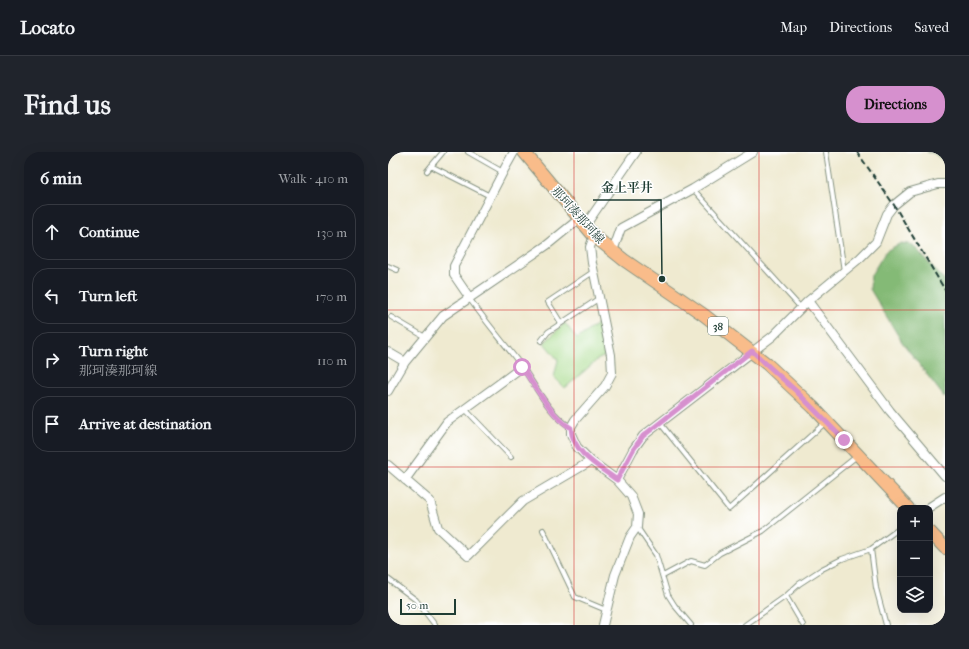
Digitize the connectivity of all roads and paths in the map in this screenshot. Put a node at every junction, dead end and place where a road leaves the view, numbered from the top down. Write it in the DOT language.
graph roads {
  1 [pos="392,152"];
  2 [pos="444,152"];
  3 [pos="468,152"];
  4 [pos="514,152"];
  5 [pos="524,152"];
  6 [pos="636,152"];
  7 [pos="753,152"];
  8 [pos="826,152"];
  9 [pos="476,154"];
  10 [pos="388,158"];
  11 [pos="431,166"];
  12 [pos="427,171"];
  13 [pos="502,172"];
  14 [pos="945,184"];
  15 [pos="693,188"];
  16 [pos="490,196"];
  17 [pos="582,222"];
  18 [pos="594,236"];
  19 [pos="613,251"];
  20 [pos="388,266"];
  21 [pos="397,270"];
  22 [pos="844,271"];
  23 [pos="593,272"];
  24 [pos="469,298"];
  25 [pos="598,299"];
  26 [pos="808,301"];
  27 [pos="801,308"];
  28 [pos="391,317"];
  29 [pos="561,323"];
  30 [pos="426,337"];
  31 [pos="541,341"];
  32 [pos="752,351"];
  33 [pos="388,352"];
  34 [pos="405,362"];
  35 [pos="522,367"];
  36 [pos="388,391"];
  37 [pos="466,408"];
  38 [pos="826,422"];
  39 [pos="659,423"];
  40 [pos="571,428"];
  41 [pos="858,455"];
  42 [pos="511,457"];
  43 [pos="591,461"];
  44 [pos="388,465"];
  45 [pos="945,476"];
  46 [pos="405,480"];
  47 [pos="617,480"];
  48 [pos="945,497"];
  49 [pos="905,505"];
  50 [pos="933,505"];
  51 [pos="637,527"];
  52 [pos="543,530"];
  53 [pos="897,530"];
  54 [pos="933,535"];
  55 [pos="945,548"];
  56 [pos="871,549"];
  57 [pos="663,576"];
  58 [pos="388,579"];
  59 [pos="786,596"];
  60 [pos="606,610"];
  61 [pos="606,624"];
  62 [pos="435,625"];
  63 [pos="691,625"];
  64 [pos="745,625"];
  65 [pos="803,625"];
  66 [pos="886,625"];
  1 -- 10 [label="lane"];
  2 -- 11 [label="lane"];
  3 -- 9 [label="lane"];
  4 -- 13 [label="street"];
  5 -- 17 [label="main road, 那珂湊那珂線 / 38"];
  6 -- 17 [label="street"];
  7 -- 15 [label="street"];
  8 -- 22 [label="lane"];
  9 -- 13 [label="lane"];
  11 -- 12 [label="lane"];
  11 -- 16 [label="lane"];
  13 -- 16 [label="street"];
  14 -- 22 [label="street"];
  15 -- 19 [label="street"];
  15 -- 27 [label="lane"];
  16 -- 24 [label="street"];
  17 -- 18 [label="main road, 那珂湊那珂線 / 38"];
  17 -- 24 [label="street"];
  18 -- 19 [label="main road, 那珂湊那珂線 / 38"];
  18 -- 23 [label="street"];
  19 -- 32 [label="main road, 那珂湊那珂線 / 38"];
  20 -- 21 [label="lane"];
  22 -- 26 [label="street"];
  23 -- 25 [label="street"];
  23 -- 29 [label="lane"];
  24 -- 30 [label="street"];
  24 -- 35 [label="lane"];
  25 -- 29 [label="lane"];
  25 -- 40 [label="street"];
  26 -- 27 [label="street"];
  26 -- 45 [label="street"];
  27 -- 32 [label="street"];
  28 -- 30 [label="lane"];
  29 -- 31 [label="lane"];
  30 -- 34 [label="street"];
  32 -- 38 [label="main road, 那珂湊那珂線 / 38"];
  32 -- 39 [label="street"];
  33 -- 34 [label="street"];
  34 -- 36 [label="street"];
  35 -- 37 [label="street"];
  35 -- 40 [label="lane"];
  37 -- 42 [label="lane"];
  37 -- 46 [label="street"];
  38 -- 39 [label="lane"];
  38 -- 41 [label="main road, 那珂湊那珂線 / 38"];
  39 -- 47 [label="street"];
  40 -- 43 [label="street"];
  41 -- 49 [label="main road, 那珂湊那珂線 / 38"];
  41 -- 57 [label="lane"];
  43 -- 46 [label="street"];
  43 -- 47 [label="street"];
  44 -- 46 [label="street"];
  47 -- 51 [label="street"];
  48 -- 50 [label="street"];
  51 -- 57 [label="lane"];
  51 -- 60 [label="street"];
  52 -- 60 [label="lane"];
  53 -- 56 [label="lane"];
  54 -- 55 [label="main road"];
  56 -- 59 [label="lane"];
  56 -- 66 [label="lane"];
  57 -- 63 [label="lane"];
  58 -- 62 [label="lane"];
  59 -- 64 [label="lane"];
  59 -- 65 [label="lane"];
  60 -- 61 [label="street"];
}
